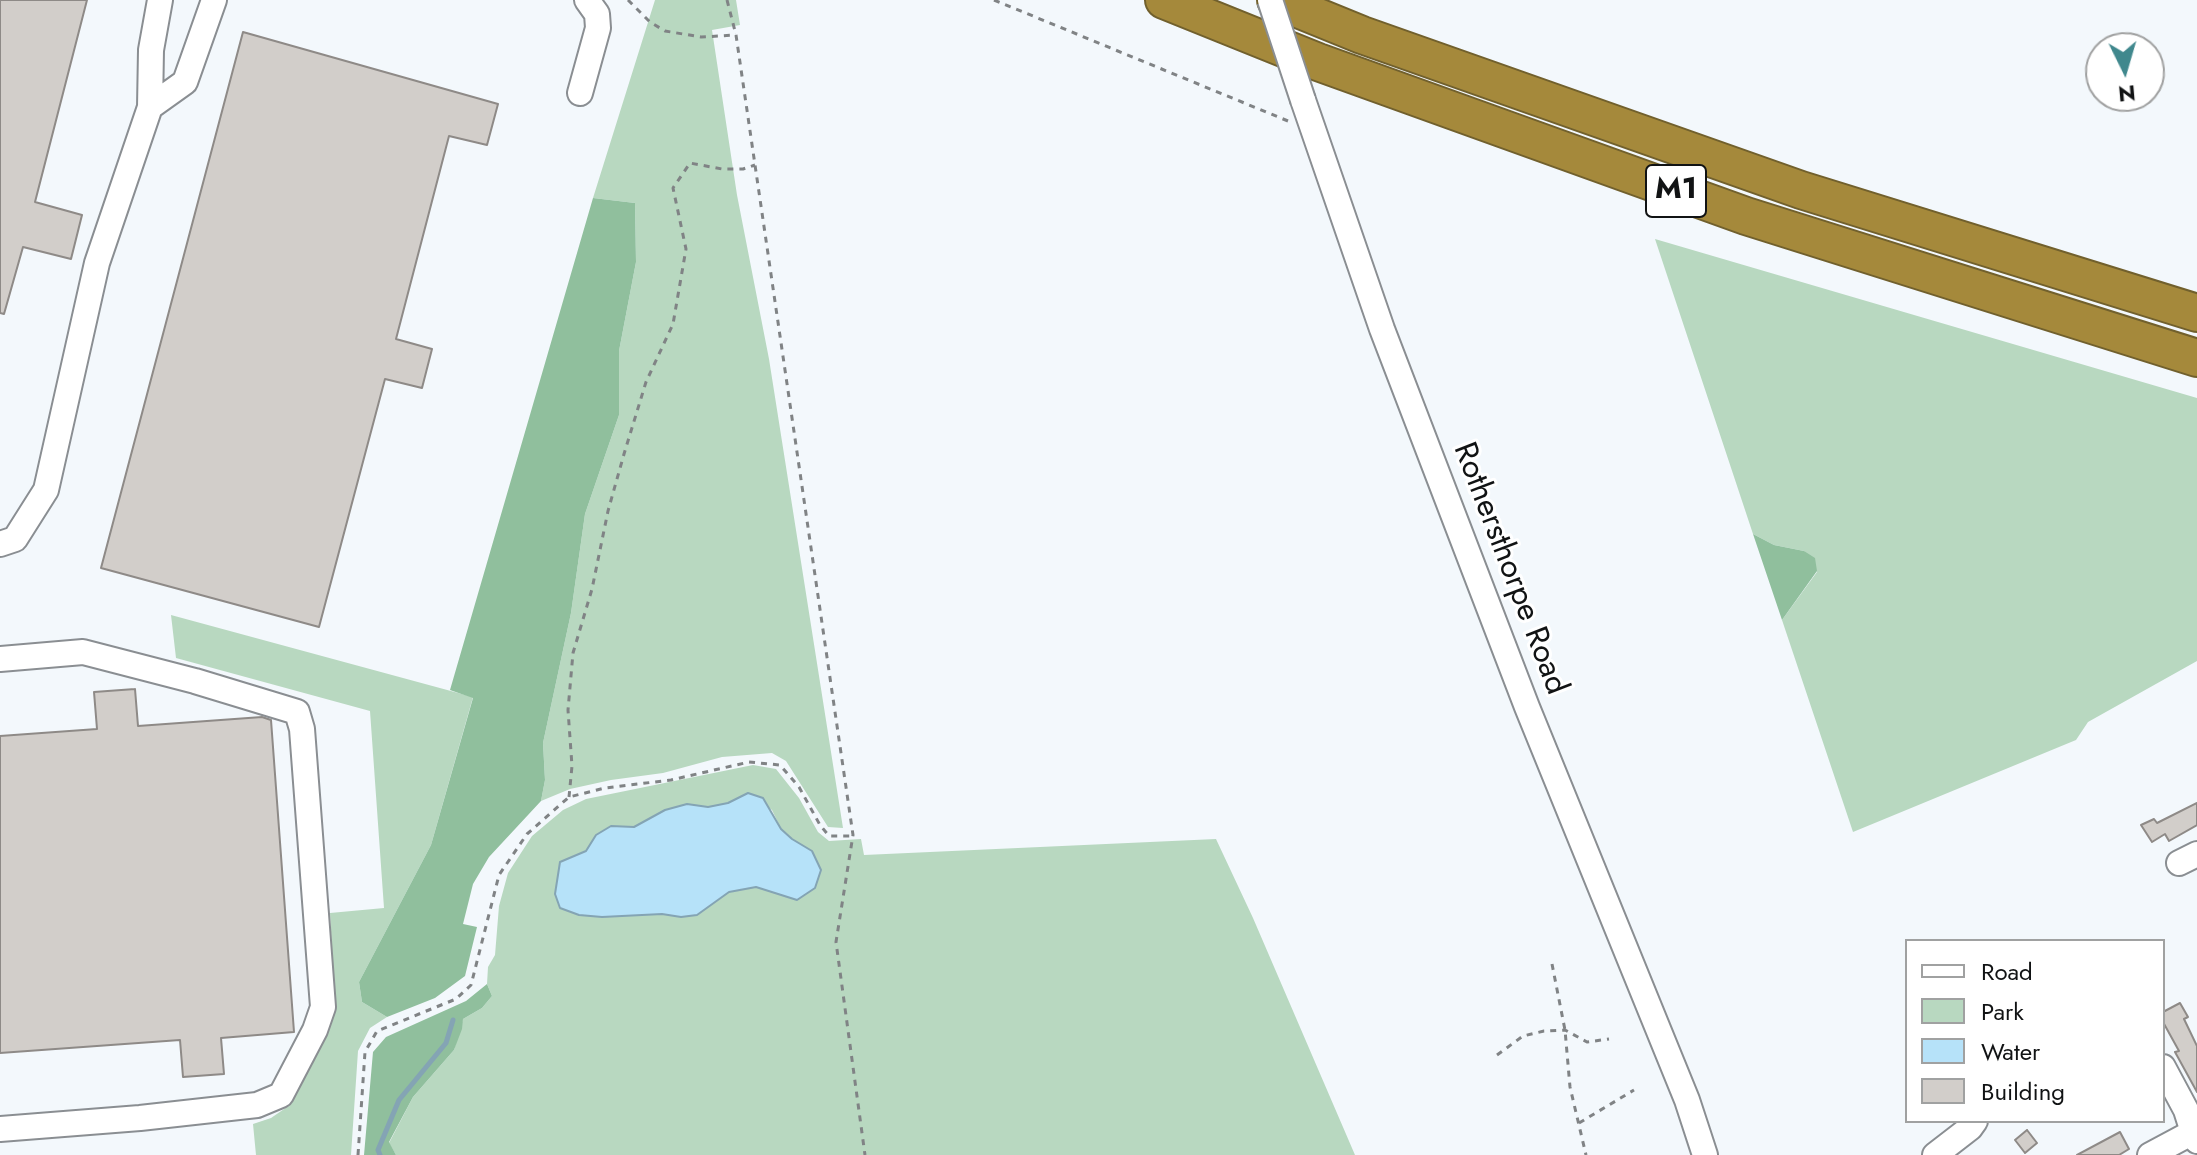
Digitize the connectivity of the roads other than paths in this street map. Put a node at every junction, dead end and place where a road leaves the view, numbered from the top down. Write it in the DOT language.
graph roads {
  1 [pos="160,0"];
  2 [pos="214,0"];
  3 [pos="587,0"];
  4 [pos="1164,0"];
  5 [pos="1273,0"];
  6 [pos="580,93"];
  7 [pos="150,107"];
  8 [pos="2197,313"];
  9 [pos="2197,358"];
  10 [pos="0,544"];
  11 [pos="0,659"];
  12 [pos="2165,1071"];
  13 [pos="1973,1124"];
  14 [pos="0,1129"];
  15 [pos="2195,1137"];
  16 [pos="1947,1152"];
  17 [pos="1705,1155"];
  18 [pos="2150,1155"];
  1 -- 7 [label="street"];
  2 -- 7 [label="street"];
  3 -- 6 [label="street"];
  4 -- 9 [label="highway, M1"];
  5 -- 8 [label="highway, M1"];
  5 -- 17 [label="street, Rothersthorpe Road, bridge"];
  7 -- 10 [label="street"];
  11 -- 14 [label="street"];
  12 -- 15 [label="street"];
  13 -- 16 [label="street"];
  15 -- 18 [label="street"];
}
